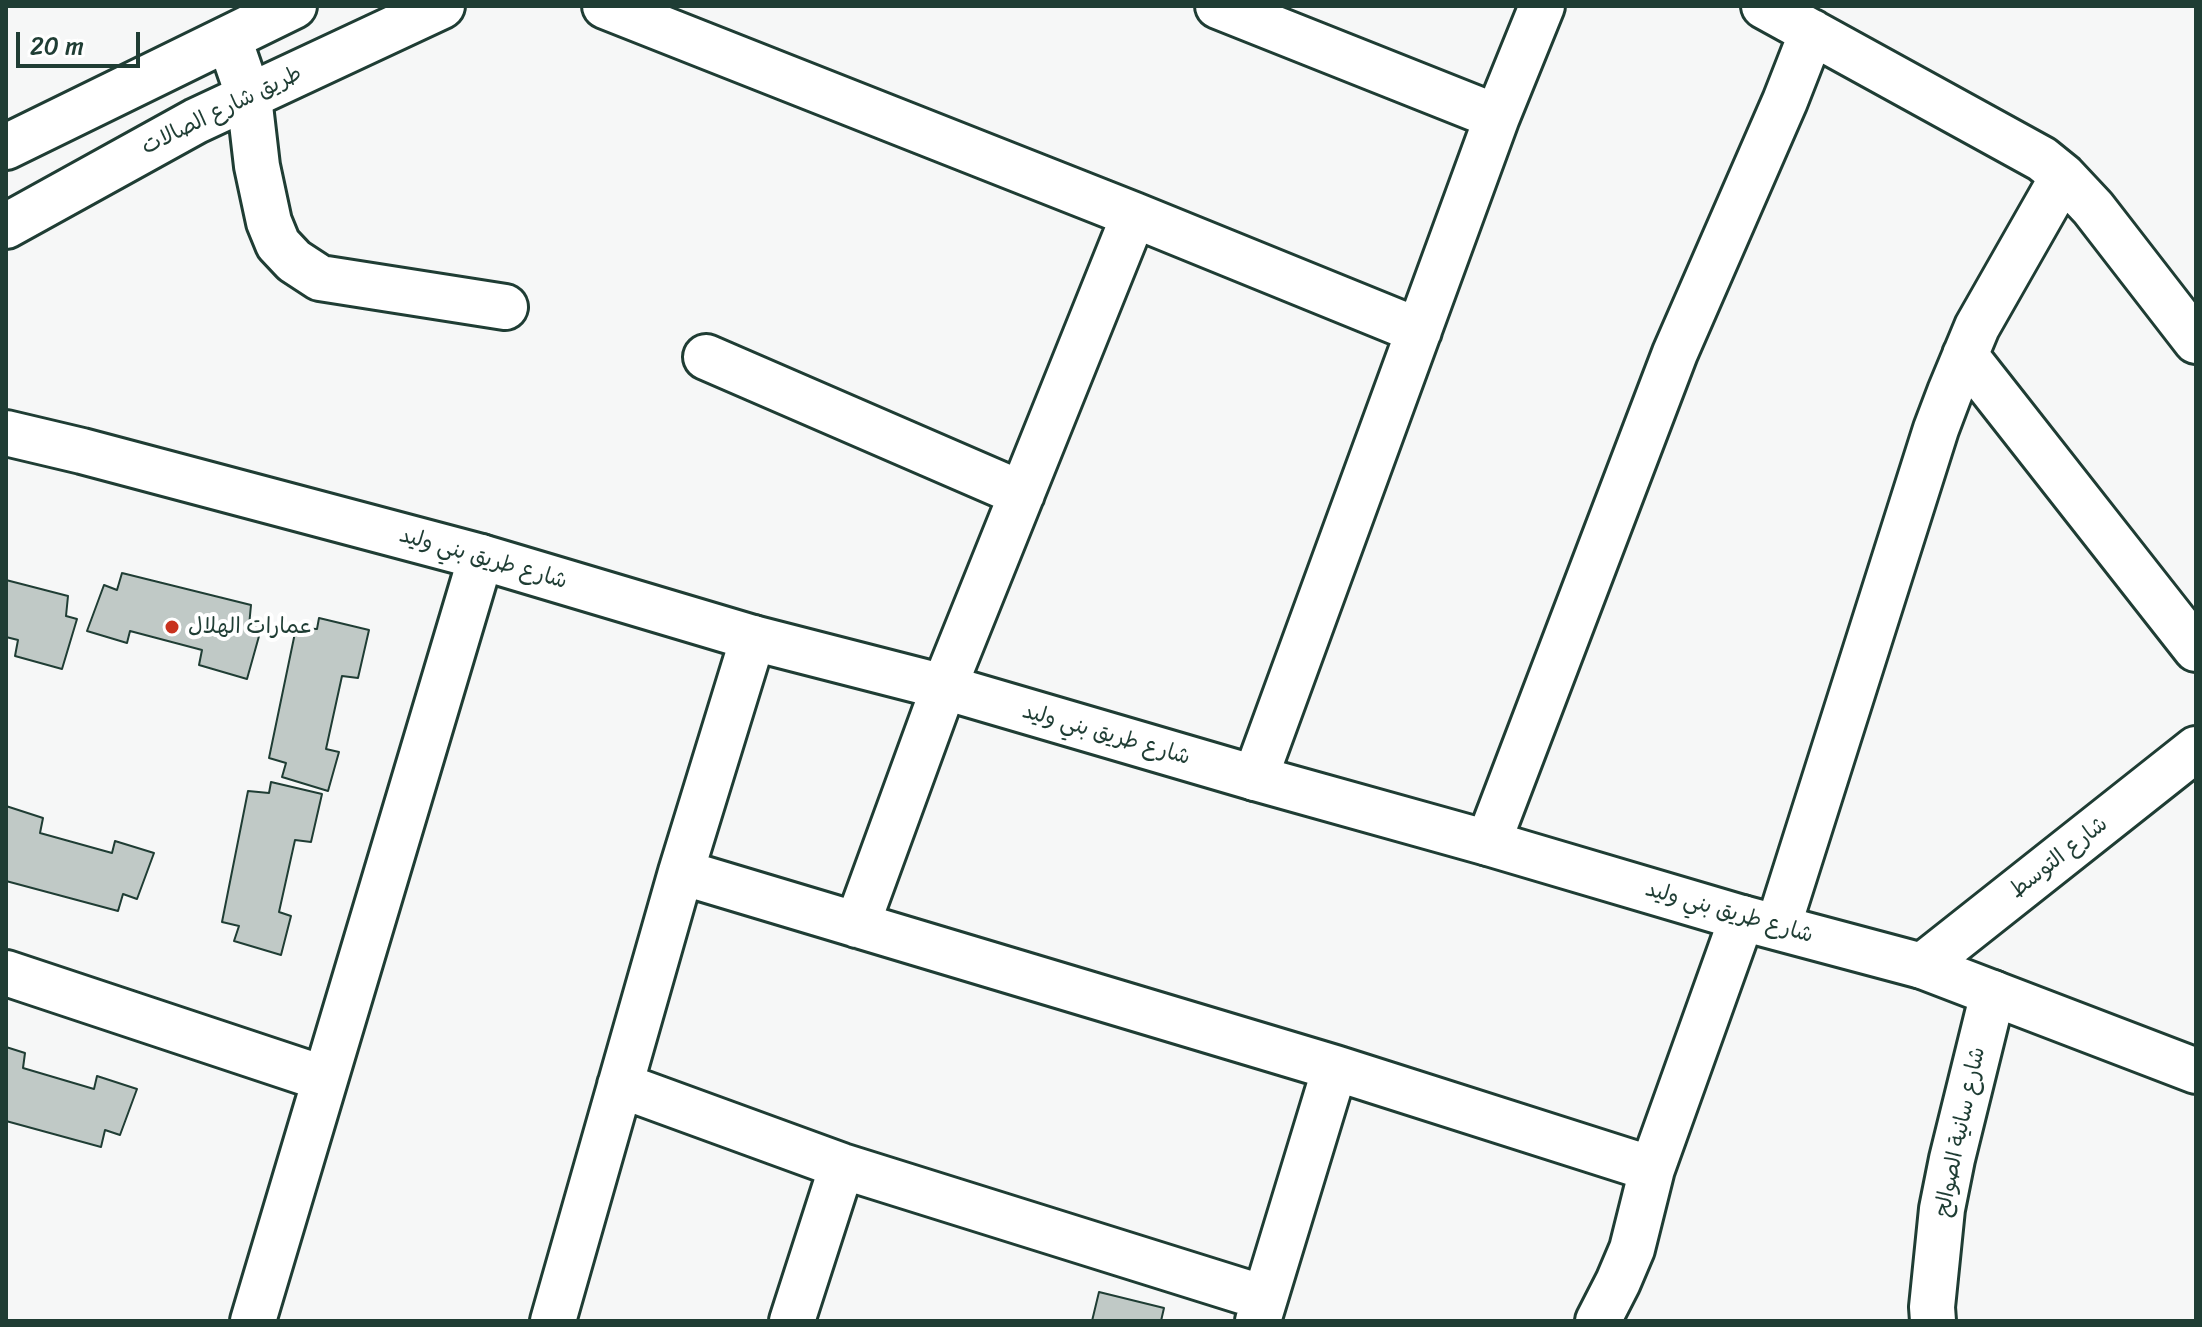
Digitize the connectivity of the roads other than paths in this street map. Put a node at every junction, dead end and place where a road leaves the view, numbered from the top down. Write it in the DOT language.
graph roads {
  1 [pos="294,6"];
  2 [pos="442,6"];
  3 [pos="605,6"];
  4 [pos="1218,6"];
  5 [pos="1542,6"];
  6 [pos="1764,6"];
  7 [pos="1812,32"];
  8 [pos="229,39"];
  9 [pos="249,97"];
  10 [pos="1497,117"];
  11 [pos="6,147"];
  12 [pos="2063,176"];
  13 [pos="1134,215"];
  14 [pos="6,226"];
  15 [pos="505,307"];
  16 [pos="1419,331"];
  17 [pos="2196,341"];
  18 [pos="1965,355"];
  19 [pos="706,357"];
  20 [pos="6,433"];
  21 [pos="1022,494"];
  22 [pos="481,557"];
  23 [pos="753,638"];
  24 [pos="2196,649"];
  25 [pos="944,687"];
  26 [pos="2196,749"];
  27 [pos="1255,778"];
  28 [pos="1488,843"];
  29 [pos="681,872"];
  30 [pos="1760,923"];
  31 [pos="857,925"];
  32 [pos="1922,966"];
  33 [pos="6,973"];
  34 [pos="1993,993"];
  35 [pos="1335,1068"];
  36 [pos="2196,1071"];
  37 [pos="325,1079"];
  38 [pos="620,1085"];
  39 [pos="842,1166"];
  40 [pos="1652,1169"];
  41 [pos="1261,1309"];
  42 [pos="253,1321"];
  43 [pos="553,1321"];
  44 [pos="792,1321"];
  45 [pos="1598,1321"];
  46 [pos="1933,1321"];
  1 -- 8 [label="street"];
  2 -- 9 [label="street, طريق شارع الصالات"];
  3 -- 13 [label="street"];
  4 -- 10 [label="street"];
  5 -- 10 [label="street"];
  6 -- 7 [label="street"];
  7 -- 12 [label="street"];
  7 -- 28 [label="street"];
  8 -- 9 [label="street"];
  8 -- 11 [label="street"];
  9 -- 14 [label="street, طريق شارع الصالات"];
  9 -- 15 [label="street"];
  10 -- 16 [label="street"];
  12 -- 17 [label="street"];
  12 -- 18 [label="street"];
  13 -- 16 [label="street"];
  13 -- 21 [label="street"];
  16 -- 27 [label="street"];
  18 -- 24 [label="street"];
  18 -- 30 [label="street"];
  19 -- 21 [label="street"];
  20 -- 22 [label="street, شارع طريق بني وليد"];
  21 -- 25 [label="street"];
  22 -- 23 [label="street, شارع طريق بني وليد"];
  22 -- 37 [label="street"];
  23 -- 25 [label="street, شارع طريق بني وليد"];
  23 -- 29 [label="street"];
  25 -- 27 [label="street, شارع طريق بني وليد"];
  25 -- 31 [label="street"];
  26 -- 32 [label="street, شارع التوسط"];
  27 -- 28 [label="street, شارع طريق بني وليد"];
  28 -- 30 [label="street, شارع طريق بني وليد"];
  29 -- 31 [label="street"];
  29 -- 38 [label="street"];
  30 -- 32 [label="street, شارع طريق بني وليد"];
  30 -- 40 [label="street"];
  31 -- 35 [label="street"];
  32 -- 34 [label="street, شارع طريق بني وليد"];
  33 -- 37 [label="street"];
  34 -- 36 [label="street, شارع طريق بني وليد"];
  34 -- 46 [label="street, شارع سانية الصوالح"];
  35 -- 40 [label="street"];
  35 -- 41 [label="street"];
  37 -- 42 [label="street"];
  38 -- 39 [label="street"];
  38 -- 43 [label="street"];
  39 -- 41 [label="street"];
  39 -- 44 [label="street"];
  40 -- 45 [label="street"];
}
